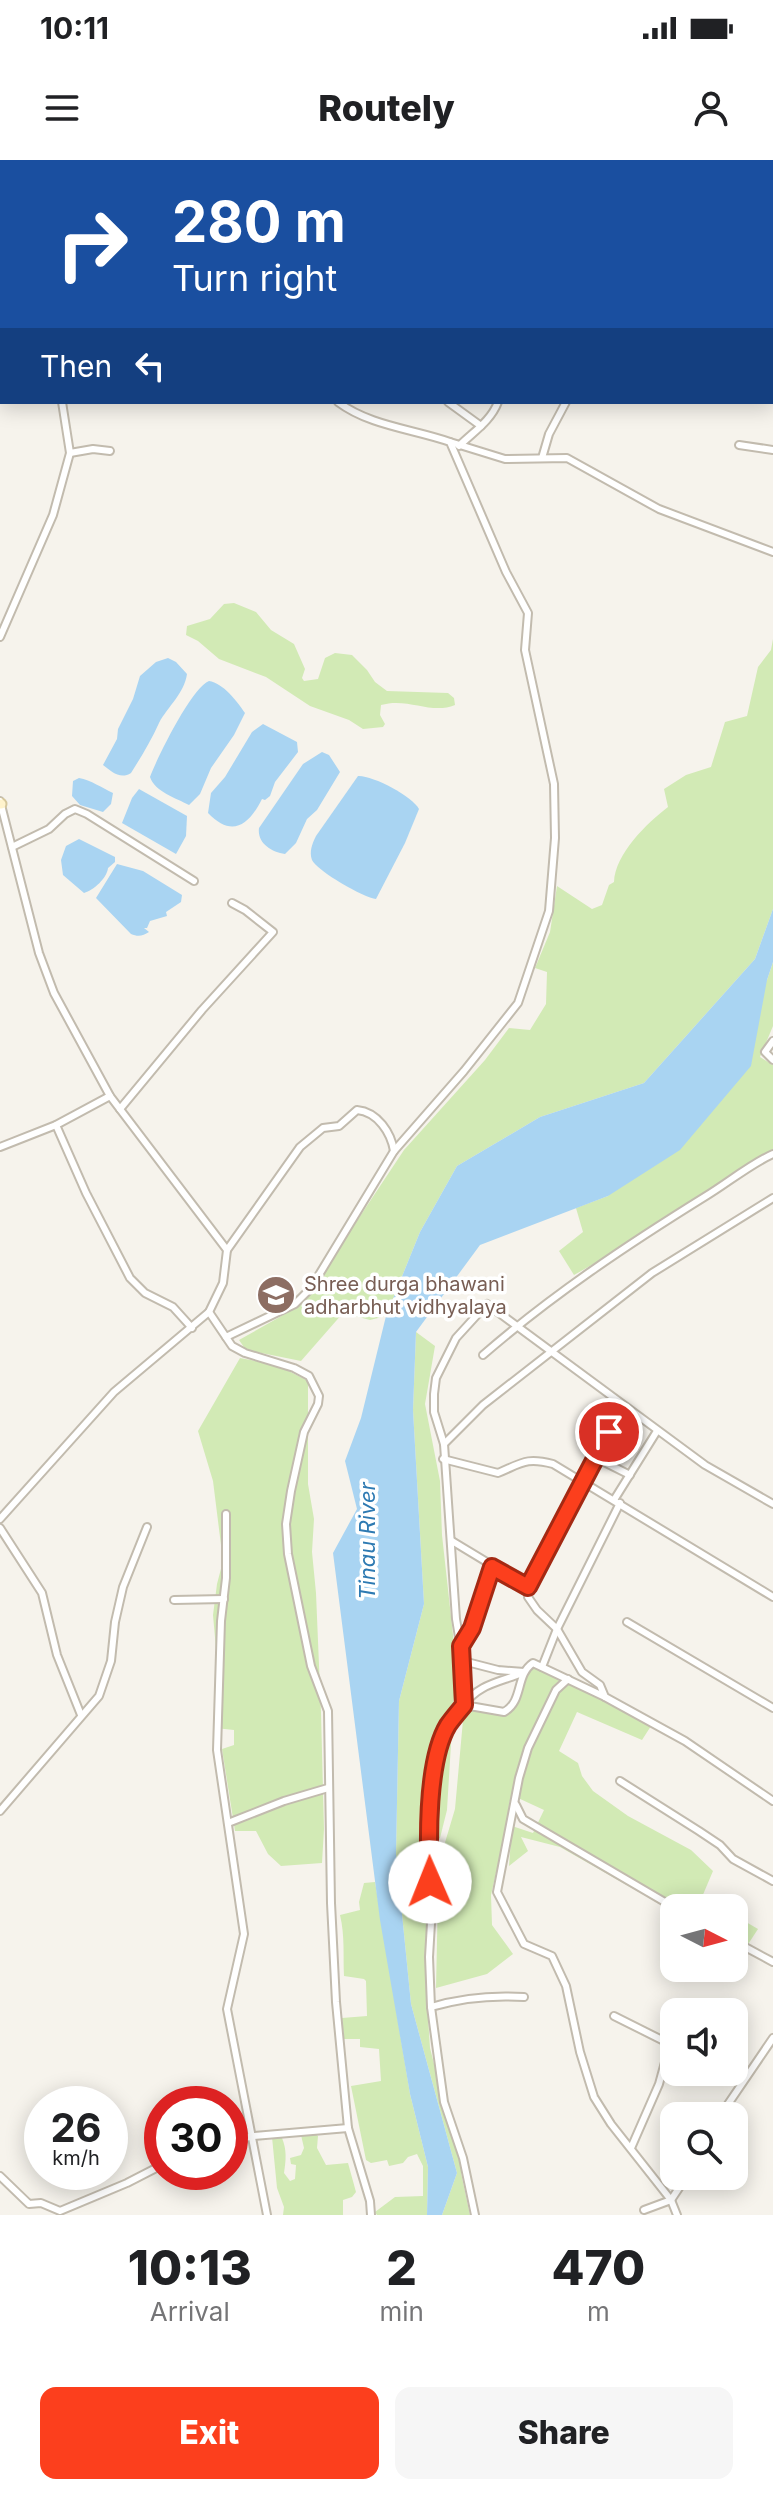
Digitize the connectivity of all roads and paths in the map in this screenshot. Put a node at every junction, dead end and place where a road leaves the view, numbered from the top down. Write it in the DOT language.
graph roads {
  1 [pos="62,404"];
  2 [pos="342,404"];
  3 [pos="451,404"];
  4 [pos="497,404"];
  5 [pos="565,404"];
  6 [pos="481,426"];
  7 [pos="450,442"];
  8 [pos="739,445"];
  9 [pos="459,446"];
  10 [pos="773,450"];
  11 [pos="110,451"];
  12 [pos="70,453"];
  13 [pos="542,458"];
  14 [pos="773,552"];
  15 [pos="0,637"];
  16 [pos="0,803"];
  17 [pos="12,847"];
  18 [pos="194,881"];
  19 [pos="232,903"];
  20 [pos="773,1041"];
  21 [pos="773,1060"];
  22 [pos="110,1096"];
  23 [pos="120,1109"];
  24 [pos="56,1125"];
  25 [pos="0,1147"];
  26 [pos="394,1151"];
  27 [pos="773,1154"];
  28 [pos="773,1198"];
  29 [pos="227,1250"];
  30 [pos="209,1312"];
  31 [pos="515,1327"];
  32 [pos="192,1328"];
  33 [pos="226,1337"];
  34 [pos="551,1350"];
  35 [pos="483,1355"];
  36 [pos="622,1405"];
  37 [pos="657,1431"];
  38 [pos="444,1444"];
  39 [pos="596,1458"];
  40 [pos="443,1459"];
  41 [pos="630,1475"];
  42 [pos="583,1483"];
  43 [pos="617,1502"];
  44 [pos="773,1504"];
  45 [pos="226,1514"];
  46 [pos="0,1519"];
  47 [pos="147,1527"];
  48 [pos="0,1528"];
  49 [pos="451,1541"];
  50 [pos="492,1567"];
  51 [pos="528,1587"];
  52 [pos="773,1597"];
  53 [pos="224,1599"];
  54 [pos="174,1600"];
  55 [pos="627,1622"];
  56 [pos="557,1629"];
  57 [pos="461,1646"];
  58 [pos="463,1661"];
  59 [pos="542,1667"];
  60 [pos="524,1672"];
  61 [pos="568,1679"];
  62 [pos="605,1697"];
  63 [pos="464,1705"];
  64 [pos="773,1708"];
  65 [pos="81,1715"];
  66 [pos="620,1781"];
  67 [pos="328,1788"];
  68 [pos="773,1801"];
  69 [pos="515,1803"];
  70 [pos="0,1811"];
  71 [pos="228,1823"];
  72 [pos="773,1881"];
  73 [pos="660,1899"];
  74 [pos="748,1949"];
  75 [pos="773,1962"];
  76 [pos="524,1997"];
  77 [pos="431,2007"];
  78 [pos="614,2016"];
  79 [pos="773,2038"];
  80 [pos="730,2102"];
  81 [pos="348,2128"];
  82 [pos="253,2136"];
  83 [pos="248,2137"];
  84 [pos="631,2148"];
  85 [pos="144,2174"];
  86 [pos="0,2176"];
  87 [pos="678,2190"];
  88 [pos="671,2200"];
  89 [pos="644,2210"];
  90 [pos="68,2213"];
  91 [pos="267,2215"];
  92 [pos="371,2215"];
  93 [pos="475,2215"];
  94 [pos="677,2215"];
  1 -- 12 [label="street"];
  2 -- 7 [label="street"];
  3 -- 6 [label="street"];
  4 -- 6 [label="street"];
  5 -- 13 [label="street"];
  6 -- 9 [label="street"];
  7 -- 9 [label="street"];
  7 -- 26 [label="street"];
  8 -- 10 [label="street"];
  9 -- 13 [label="street"];
  11 -- 12 [label="street"];
  12 -- 15 [label="street"];
  13 -- 14 [label="street"];
  16 -- 17 [label="street"];
  17 -- 18 [label="street"];
  17 -- 22 [label="street"];
  19 -- 23 [label="street"];
  20 -- 21 [label="street"];
  22 -- 23 [label="street"];
  22 -- 24 [label="street"];
  23 -- 29 [label="street"];
  24 -- 25 [label="street"];
  24 -- 32 [label="street"];
  26 -- 29 [label="street"];
  26 -- 33 [label="street"];
  27 -- 31 [label="street"];
  28 -- 34 [label="street"];
  29 -- 30 [label="street"];
  30 -- 32 [label="street"];
  30 -- 33 [label="street"];
  31 -- 34 [label="street"];
  31 -- 35 [label="street"];
  31 -- 38 [label="street"];
  32 -- 46 [label="street"];
  33 -- 67 [label="street"];
  34 -- 36 [label="street"];
  34 -- 38 [label="street"];
  36 -- 37 [label="street"];
  36 -- 39 [label="street"];
  37 -- 41 [label="street"];
  37 -- 44 [label="street"];
  38 -- 40 [label="street"];
  39 -- 41 [label="street"];
  39 -- 42 [label="street"];
  40 -- 42 [label="street"];
  40 -- 49 [label="street"];
  41 -- 43 [label="street"];
  42 -- 43 [label="street"];
  42 -- 51 [label="street"];
  43 -- 52 [label="street"];
  43 -- 56 [label="street"];
  45 -- 53 [label="street"];
  47 -- 65 [label="street"];
  48 -- 65 [label="street"];
  49 -- 50 [label="street"];
  49 -- 57 [label="street"];
  50 -- 51 [label="street"];
  50 -- 57 [label="street"];
  51 -- 56 [label="street"];
  53 -- 54 [label="street"];
  53 -- 71 [label="street"];
  55 -- 64 [label="street"];
  56 -- 59 [label="street"];
  56 -- 62 [label="street"];
  57 -- 58 [label="street"];
  58 -- 60 [label="street"];
  58 -- 63 [label="street"];
  59 -- 60 [label="street"];
  59 -- 61 [label="street"];
  60 -- 63 [label="street"];
  60 -- 63 [label="street"];
  61 -- 62 [label="street"];
  61 -- 69 [label="street"];
  62 -- 68 [label="street"];
  63 -- 77 [label="street"];
  65 -- 70 [label="street"];
  66 -- 72 [label="street"];
  67 -- 71 [label="street"];
  67 -- 81 [label="street"];
  69 -- 73 [label="street"];
  69 -- 84 [label="street"];
  71 -- 82 [label="street"];
  74 -- 75 [label="street"];
  76 -- 77 [label="street"];
  77 -- 93 [label="street"];
  78 -- 84 [label="street"];
  79 -- 80 [label="street"];
  81 -- 82 [label="street"];
  81 -- 92 [label="street"];
  82 -- 83 [label="street"];
  82 -- 91 [label="street"];
  84 -- 88 [label="street"];
  85 -- 90 [label="street"];
  86 -- 90 [label="street"];
  87 -- 88 [label="street"];
  88 -- 89 [label="street"];
  88 -- 94 [label="street"];
}
